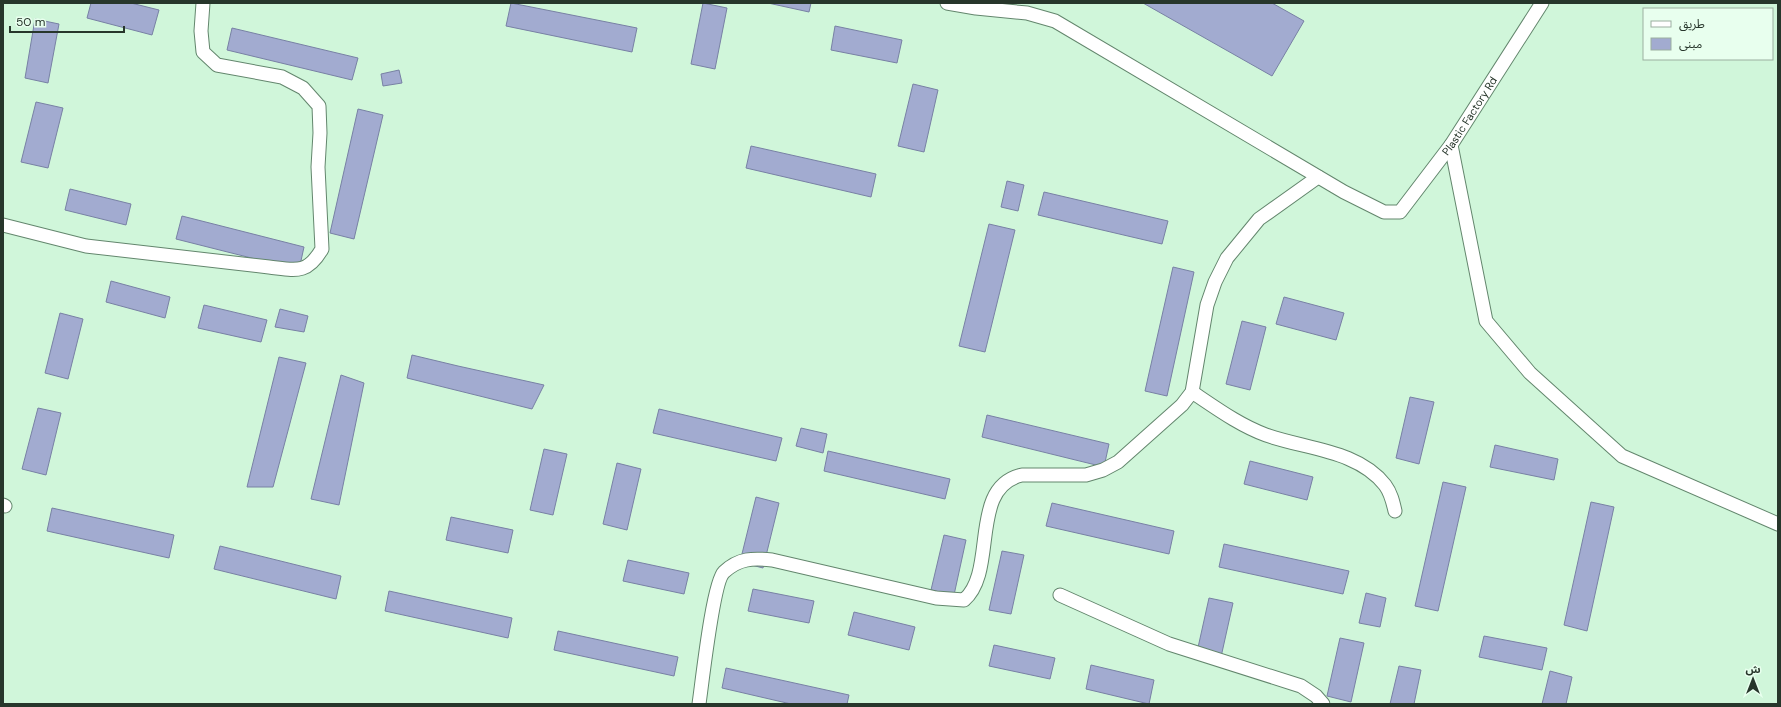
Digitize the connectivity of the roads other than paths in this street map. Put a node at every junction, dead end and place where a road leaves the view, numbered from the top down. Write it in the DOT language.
graph roads {
  1 [pos="203,3"];
  2 [pos="947,3"];
  3 [pos="1542,3"];
  4 [pos="1451,145"];
  5 [pos="1318,177"];
  6 [pos="3,225"];
  7 [pos="1192,392"];
  8 [pos="1395,511"];
  9 [pos="1778,524"];
  10 [pos="1060,595"];
  11 [pos="699,704"];
  12 [pos="1323,704"];
  1 -- 6 [label="street"];
  2 -- 5 [label="street"];
  3 -- 4 [label="street, Plastic Factory Rd"];
  4 -- 5 [label="street, Plastic Factory Rd"];
  4 -- 9 [label="street"];
  5 -- 7 [label="street"];
  7 -- 8 [label="street"];
  7 -- 11 [label="street"];
  10 -- 12 [label="street"];
}
